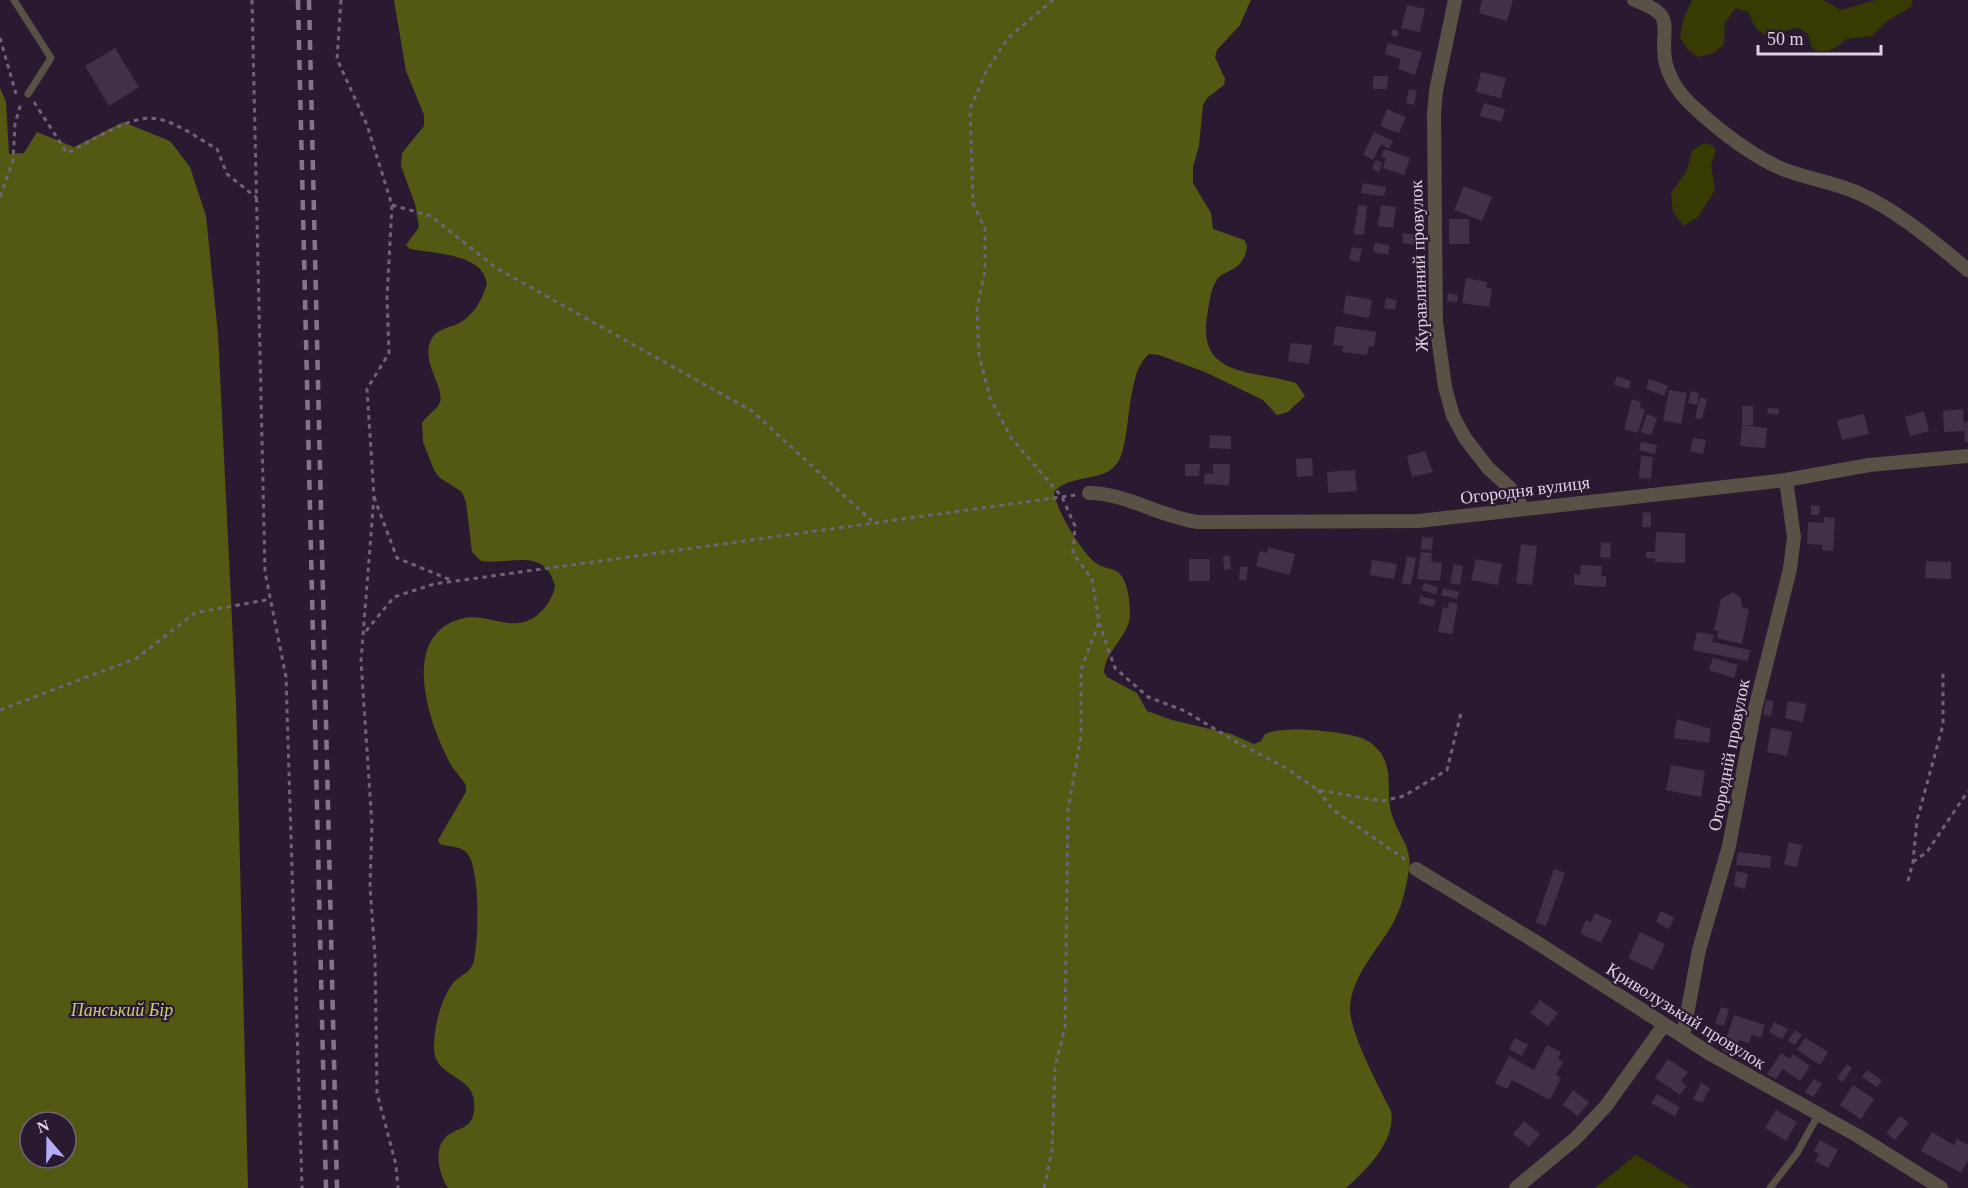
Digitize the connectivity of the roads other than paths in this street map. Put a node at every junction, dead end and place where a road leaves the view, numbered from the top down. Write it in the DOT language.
graph roads {
  1 [pos="14,0"];
  2 [pos="1455,0"];
  3 [pos="1634,0"];
  4 [pos="28,94"];
  5 [pos="1968,270"];
  6 [pos="1968,456"];
  7 [pos="1786,480"];
  8 [pos="1089,493"];
  9 [pos="1522,508"];
  10 [pos="1416,869"];
  11 [pos="1664,1024"];
  12 [pos="1683,1036"];
  13 [pos="1818,1115"];
  14 [pos="1516,1188"];
  15 [pos="1770,1188"];
  16 [pos="1941,1188"];
  1 -- 4 [label="lane"];
  2 -- 9 [label="street, Журавлиний провулок"];
  3 -- 5 [label="street"];
  6 -- 7 [label="street, Огородня вулиця"];
  7 -- 9 [label="street, Огородня вулиця"];
  7 -- 12 [label="street, Огородній провулок"];
  8 -- 9 [label="street, Огородня вулиця"];
  10 -- 11 [label="street, Криволузький провулок"];
  11 -- 12 [label="street, Криволузький провулок"];
  11 -- 14 [label="street"];
  12 -- 13 [label="street, Криволузький провулок"];
  13 -- 15 [label="lane"];
  13 -- 16 [label="street, Криволузький провулок"];
}
